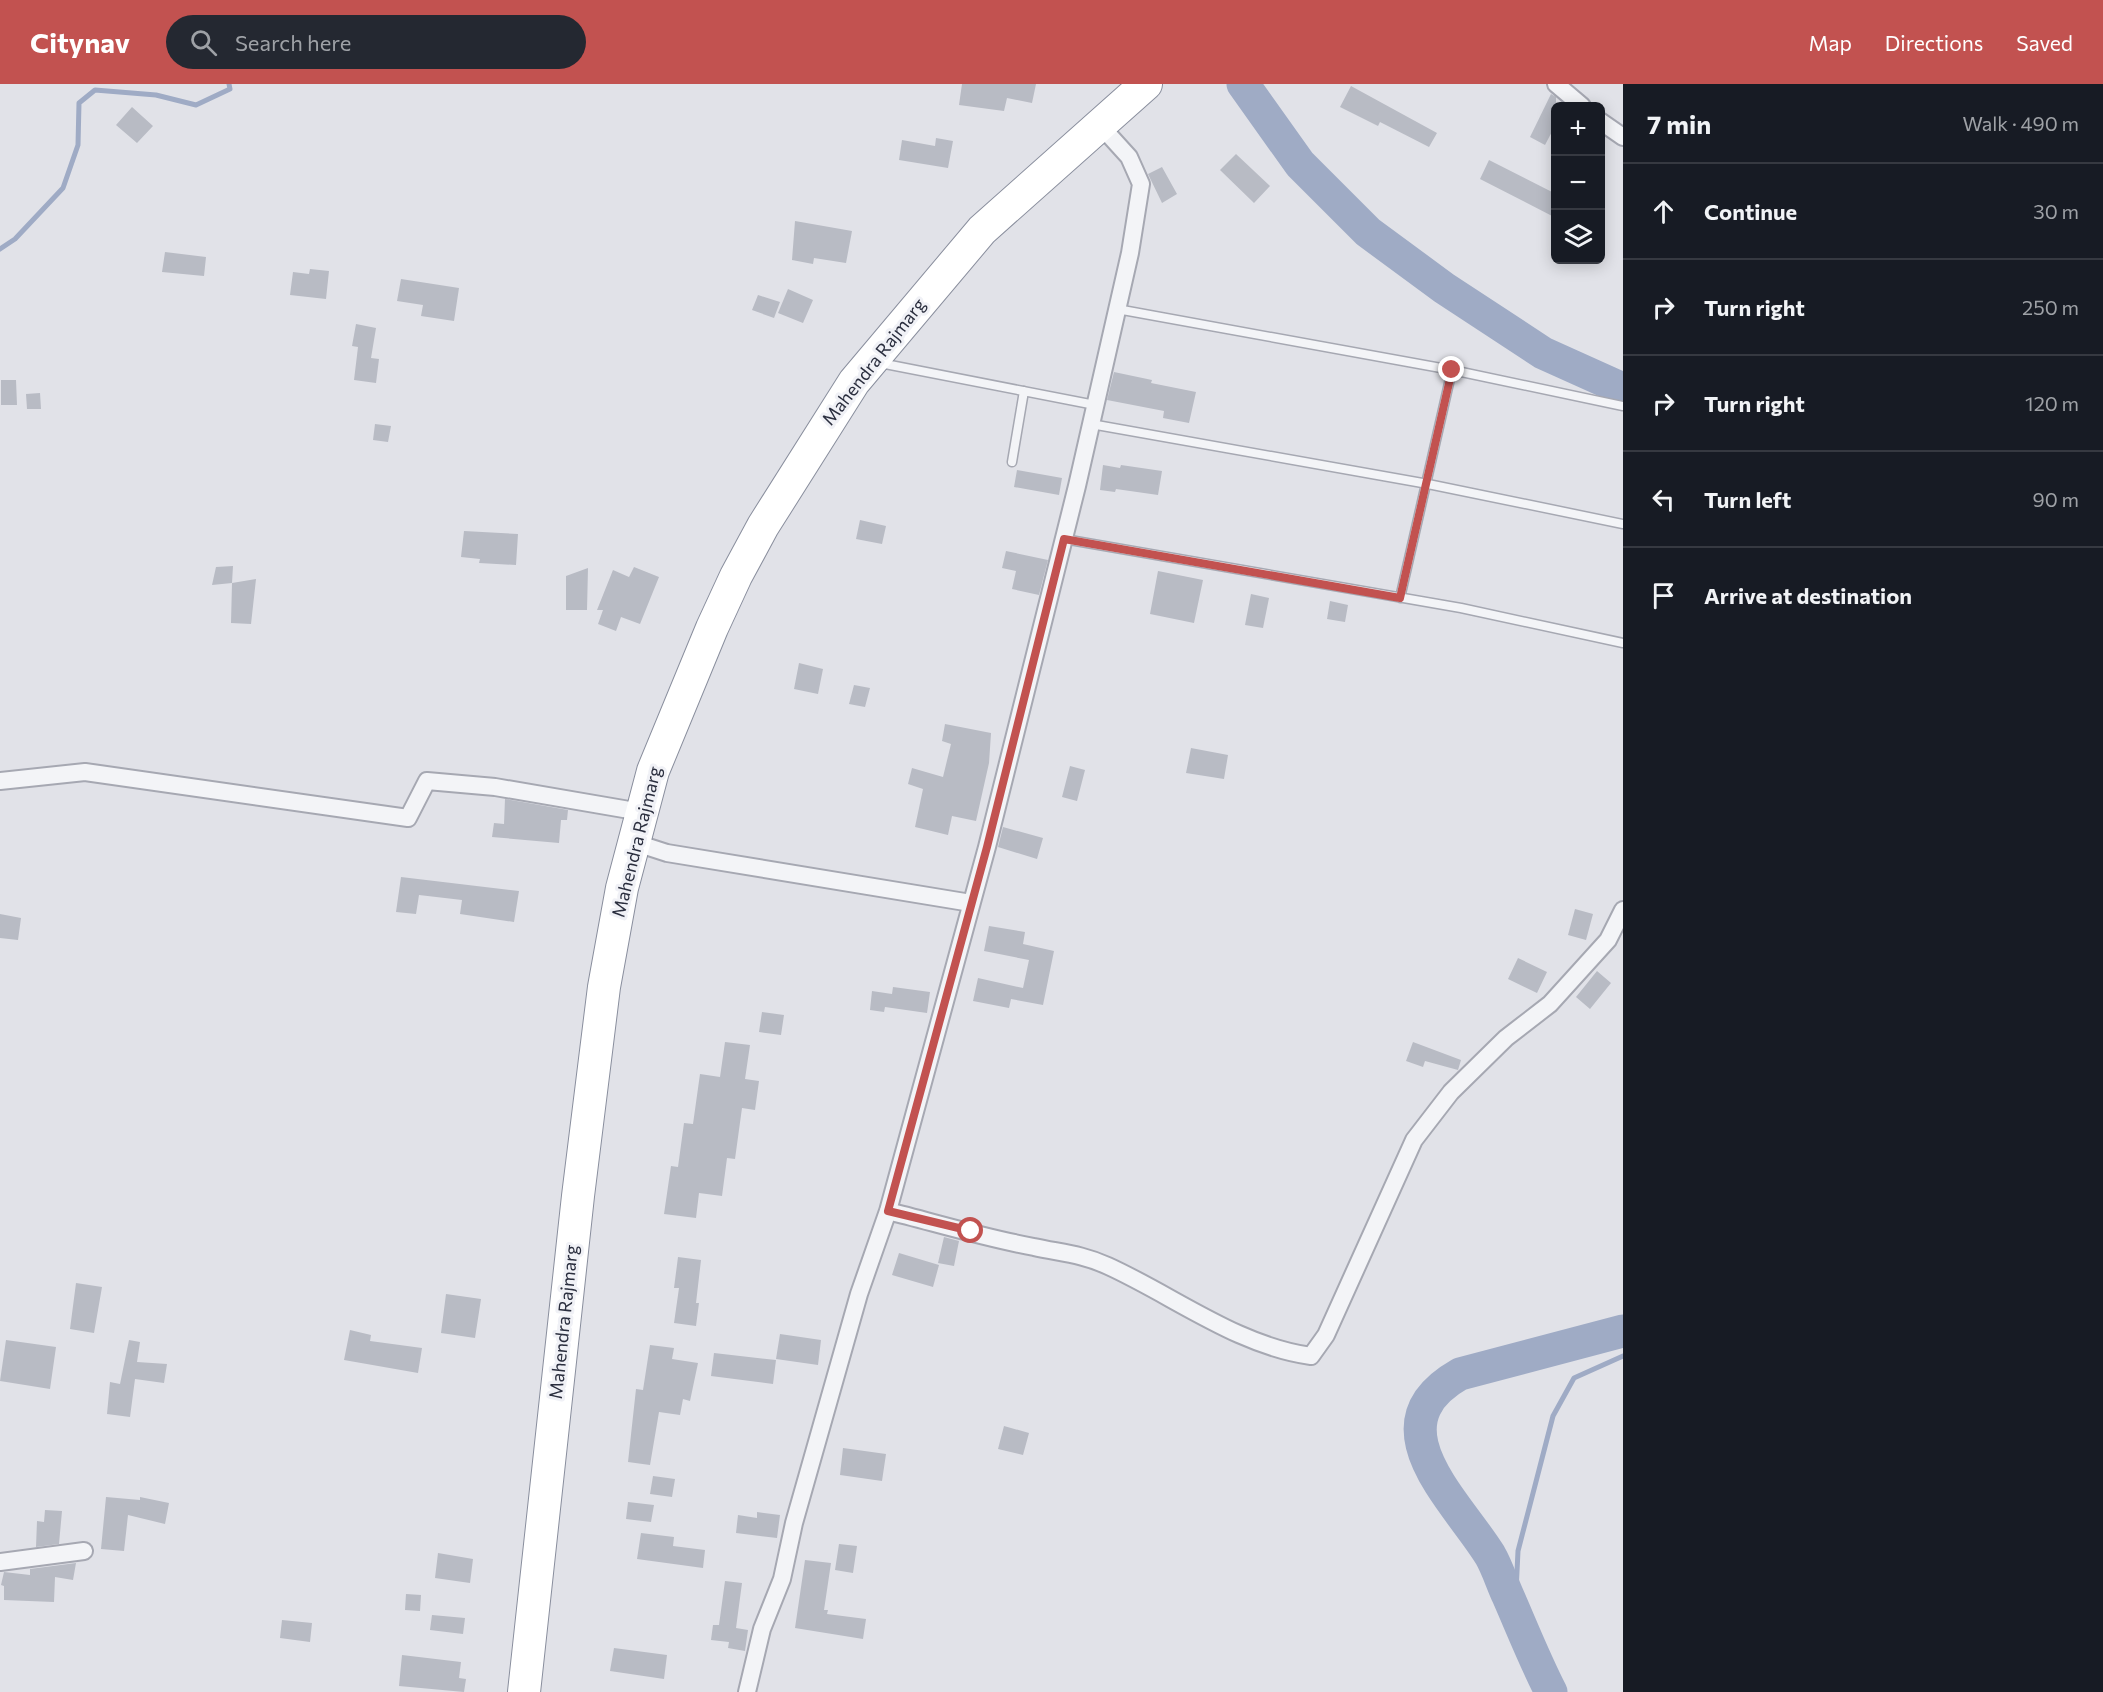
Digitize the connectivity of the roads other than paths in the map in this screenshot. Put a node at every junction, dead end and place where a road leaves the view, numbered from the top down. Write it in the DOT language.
graph roads {
  1 [pos="1556,84"];
  2 [pos="1138,88"];
  3 [pos="1577,102"];
  4 [pos="1605,124"];
  5 [pos="1100,125"];
  6 [pos="1623,137"];
  7 [pos="1117,309"];
  8 [pos="871,361"];
  9 [pos="1452,370"];
  10 [pos="1024,391"];
  11 [pos="1095,405"];
  12 [pos="1623,406"];
  13 [pos="1091,424"];
  14 [pos="1012,462"];
  15 [pos="1428,484"];
  16 [pos="1623,524"];
  17 [pos="1064,539"];
  18 [pos="1400,598"];
  19 [pos="1623,643"];
  20 [pos="0,781"];
  21 [pos="641,812"];
  22 [pos="633,842"];
  23 [pos="971,903"];
  24 [pos="1623,910"];
  25 [pos="888,1211"];
  26 [pos="84,1551"];
  27 [pos="0,1562"];
  28 [pos="524,1692"];
  29 [pos="747,1692"];
  1 -- 3 [label="street"];
  2 -- 5 [label="highway, Mahendra Rajmarg"];
  4 -- 6 [label="street"];
  5 -- 7 [label="street"];
  5 -- 8 [label="highway, Mahendra Rajmarg"];
  7 -- 9 [label="lane"];
  7 -- 11 [label="street"];
  8 -- 10 [label="lane"];
  8 -- 21 [label="highway, Mahendra Rajmarg"];
  9 -- 12 [label="lane"];
  9 -- 15 [label="lane"];
  10 -- 11 [label="lane"];
  10 -- 14 [label="lane"];
  11 -- 13 [label="street"];
  13 -- 15 [label="lane"];
  13 -- 17 [label="street"];
  15 -- 16 [label="lane"];
  15 -- 18 [label="lane"];
  17 -- 18 [label="lane"];
  17 -- 23 [label="street"];
  18 -- 19 [label="lane"];
  20 -- 21 [label="street"];
  21 -- 22 [label="highway, Mahendra Rajmarg"];
  22 -- 23 [label="street"];
  22 -- 28 [label="highway, Mahendra Rajmarg"];
  23 -- 25 [label="street"];
  24 -- 25 [label="street"];
  25 -- 29 [label="street"];
  26 -- 27 [label="street"];
}
